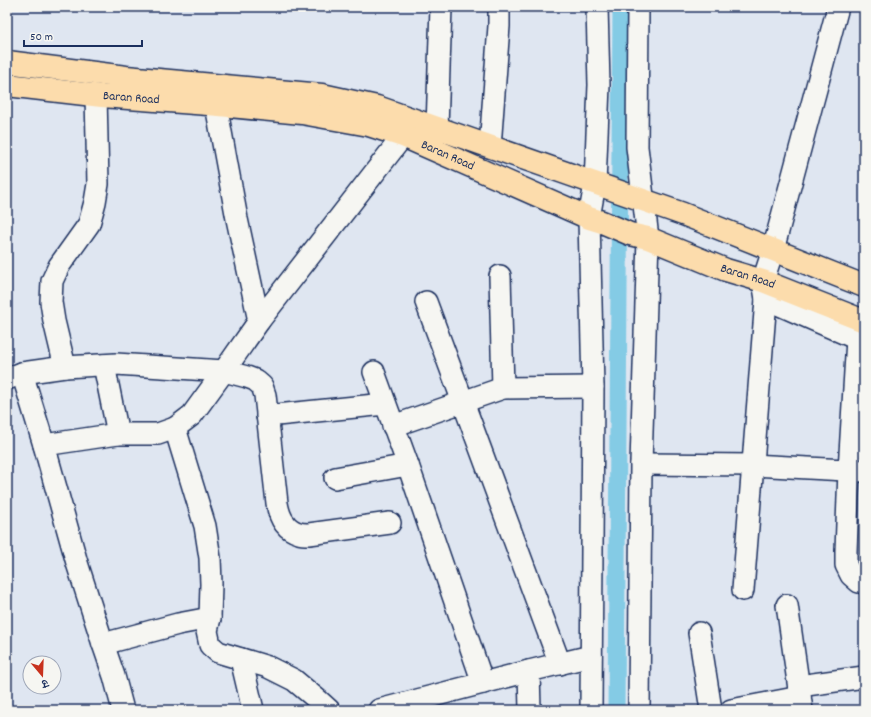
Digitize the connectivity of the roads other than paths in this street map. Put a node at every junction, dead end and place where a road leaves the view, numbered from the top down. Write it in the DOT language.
graph roads {
  1 [pos="441,7"];
  2 [pos="499,7"];
  3 [pos="598,7"];
  4 [pos="638,7"];
  5 [pos="838,7"];
  6 [pos="7,62"];
  7 [pos="7,85"];
  8 [pos="96,95"];
  9 [pos="216,105"];
  10 [pos="437,128"];
  11 [pos="403,136"];
  12 [pos="490,147"];
  13 [pos="598,185"];
  14 [pos="638,199"];
  15 [pos="595,220"];
  16 [pos="639,236"];
  17 [pos="773,250"];
  18 [pos="500,276"];
  19 [pos="864,286"];
  20 [pos="765,290"];
  21 [pos="426,302"];
  22 [pos="259,321"];
  23 [pos="862,334"];
  24 [pos="104,365"];
  25 [pos="66,367"];
  26 [pos="224,371"];
  27 [pos="374,372"];
  28 [pos="14,376"];
  29 [pos="593,387"];
  30 [pos="503,388"];
  31 [pos="463,402"];
  32 [pos="385,404"];
  33 [pos="267,416"];
  34 [pos="393,426"];
  35 [pos="175,428"];
  36 [pos="118,434"];
  37 [pos="44,445"];
  38 [pos="641,464"];
  39 [pos="408,465"];
  40 [pos="753,465"];
  41 [pos="856,471"];
  42 [pos="335,478"];
  43 [pos="390,523"];
  44 [pos="864,584"];
  45 [pos="743,590"];
  46 [pos="788,605"];
  47 [pos="210,618"];
  48 [pos="699,634"];
  49 [pos="103,644"];
  50 [pos="591,656"];
  51 [pos="241,659"];
  52 [pos="560,664"];
  53 [pos="529,671"];
  54 [pos="864,678"];
  55 [pos="483,683"];
  56 [pos="801,698"];
  57 [pos="123,710"];
  58 [pos="253,710"];
  59 [pos="328,710"];
  60 [pos="379,710"];
  61 [pos="530,710"];
  62 [pos="591,710"];
  63 [pos="639,710"];
  64 [pos="711,710"];
  65 [pos="731,710"];
  1 -- 10 [label="street"];
  2 -- 12 [label="street"];
  3 -- 13 [label="street"];
  4 -- 14 [label="street"];
  5 -- 17 [label="street"];
  6 -- 10 [label="main road, Baran Road"];
  7 -- 8 [label="main road, Baran Road"];
  8 -- 9 [label="main road, Baran Road"];
  8 -- 25 [label="street"];
  9 -- 11 [label="main road, Baran Road"];
  9 -- 22 [label="street"];
  10 -- 12 [label="main road, Baran Road"];
  11 -- 15 [label="main road, Baran Road"];
  11 -- 22 [label="street"];
  12 -- 13 [label="main road, Baran Road"];
  13 -- 14 [label="main road, Baran Road"];
  13 -- 15 [label="street"];
  14 -- 16 [label="street"];
  14 -- 17 [label="main road, Baran Road"];
  15 -- 16 [label="main road, Baran Road"];
  15 -- 29 [label="street"];
  16 -- 20 [label="main road, Baran Road"];
  16 -- 38 [label="street"];
  17 -- 19 [label="main road, Baran Road"];
  17 -- 20 [label="street"];
  18 -- 30 [label="street"];
  20 -- 23 [label="main road, Baran Road"];
  20 -- 40 [label="street"];
  21 -- 31 [label="street"];
  22 -- 26 [label="street"];
  23 -- 41 [label="street"];
  24 -- 25 [label="street"];
  24 -- 26 [label="street"];
  24 -- 36 [label="street"];
  25 -- 28 [label="street"];
  26 -- 33 [label="street"];
  26 -- 35 [label="street"];
  27 -- 32 [label="street"];
  28 -- 37 [label="street"];
  29 -- 30 [label="street"];
  29 -- 50 [label="street"];
  30 -- 31 [label="street"];
  31 -- 34 [label="street"];
  31 -- 52 [label="street"];
  32 -- 33 [label="street"];
  32 -- 34 [label="street"];
  33 -- 43 [label="street"];
  34 -- 39 [label="street"];
  35 -- 36 [label="street"];
  35 -- 47 [label="street"];
  36 -- 37 [label="street"];
  37 -- 49 [label="street"];
  38 -- 40 [label="street"];
  38 -- 63 [label="street"];
  39 -- 42 [label="street"];
  39 -- 55 [label="street"];
  40 -- 41 [label="street"];
  40 -- 45 [label="street"];
  41 -- 44 [label="street"];
  46 -- 56 [label="street"];
  47 -- 49 [label="street"];
  47 -- 51 [label="street"];
  48 -- 64 [label="street"];
  49 -- 57 [label="street"];
  50 -- 52 [label="street"];
  50 -- 62 [label="street"];
  51 -- 58 [label="street"];
  51 -- 59 [label="street"];
  52 -- 53 [label="street"];
  53 -- 55 [label="street"];
  53 -- 61 [label="street"];
  54 -- 56 [label="street"];
  55 -- 60 [label="street"];
  56 -- 65 [label="street"];
}
